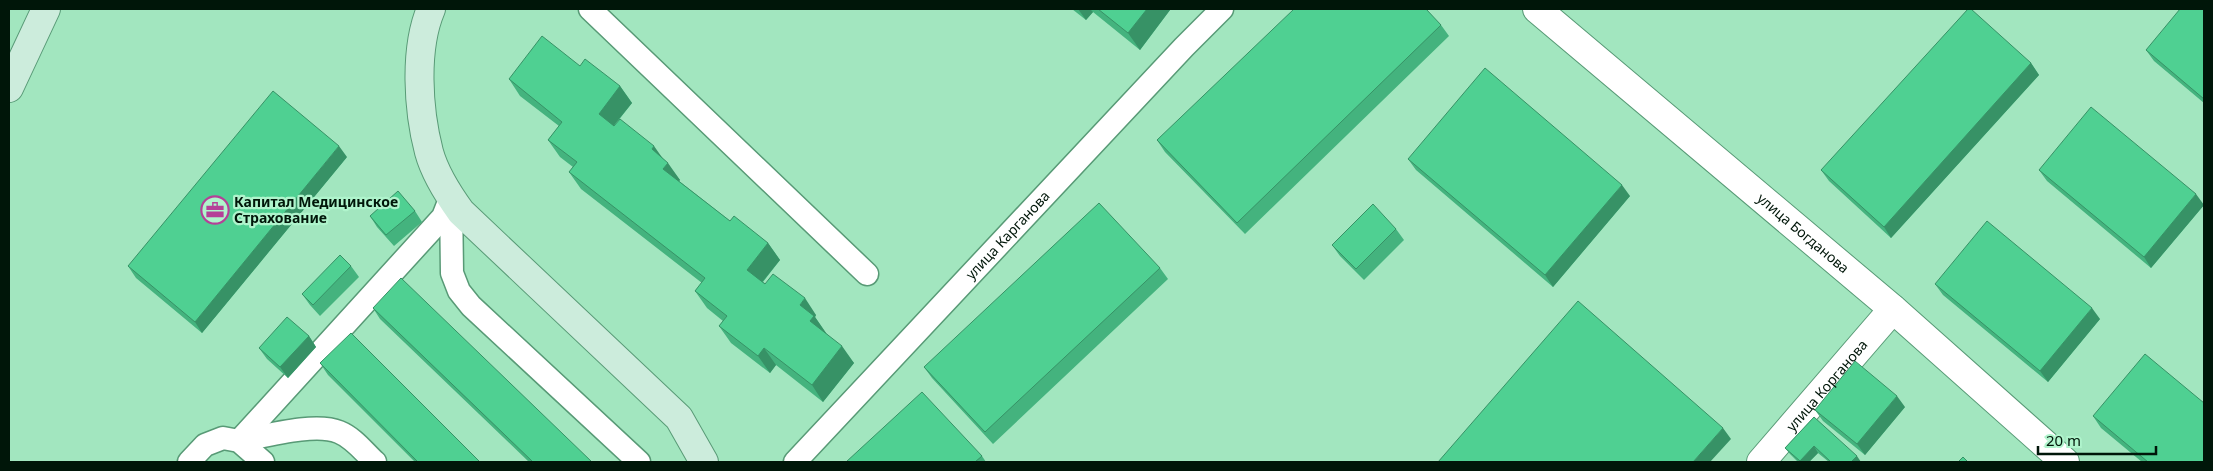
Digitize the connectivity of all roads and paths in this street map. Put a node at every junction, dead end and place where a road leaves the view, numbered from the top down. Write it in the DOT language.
graph roads {
  1 [pos="46,9"];
  2 [pos="431,9"];
  3 [pos="590,9"];
  4 [pos="1222,9"];
  5 [pos="1537,9"];
  6 [pos="9,88"];
  7 [pos="451,198"];
  8 [pos="867,274"];
  9 [pos="1893,309"];
  10 [pos="240,440"];
  11 [pos="189,462"];
  12 [pos="263,462"];
  13 [pos="375,462"];
  14 [pos="639,462"];
  15 [pos="704,462"];
  16 [pos="795,462"];
  17 [pos="1761,462"];
  18 [pos="2065,462"];
  1 -- 6 [label="street"];
  2 -- 7 [label="street"];
  3 -- 8 [label="lane"];
  4 -- 16 [label="lane, улица Карганова"];
  5 -- 9 [label="street, улица Богданова"];
  7 -- 10 [label="lane"];
  7 -- 14 [label="lane"];
  7 -- 15 [label="street"];
  9 -- 17 [label="street, улица Корганова"];
  9 -- 18 [label="street, улица Богданова"];
  10 -- 11 [label="lane"];
  10 -- 12 [label="lane"];
  10 -- 13 [label="lane"];
}
